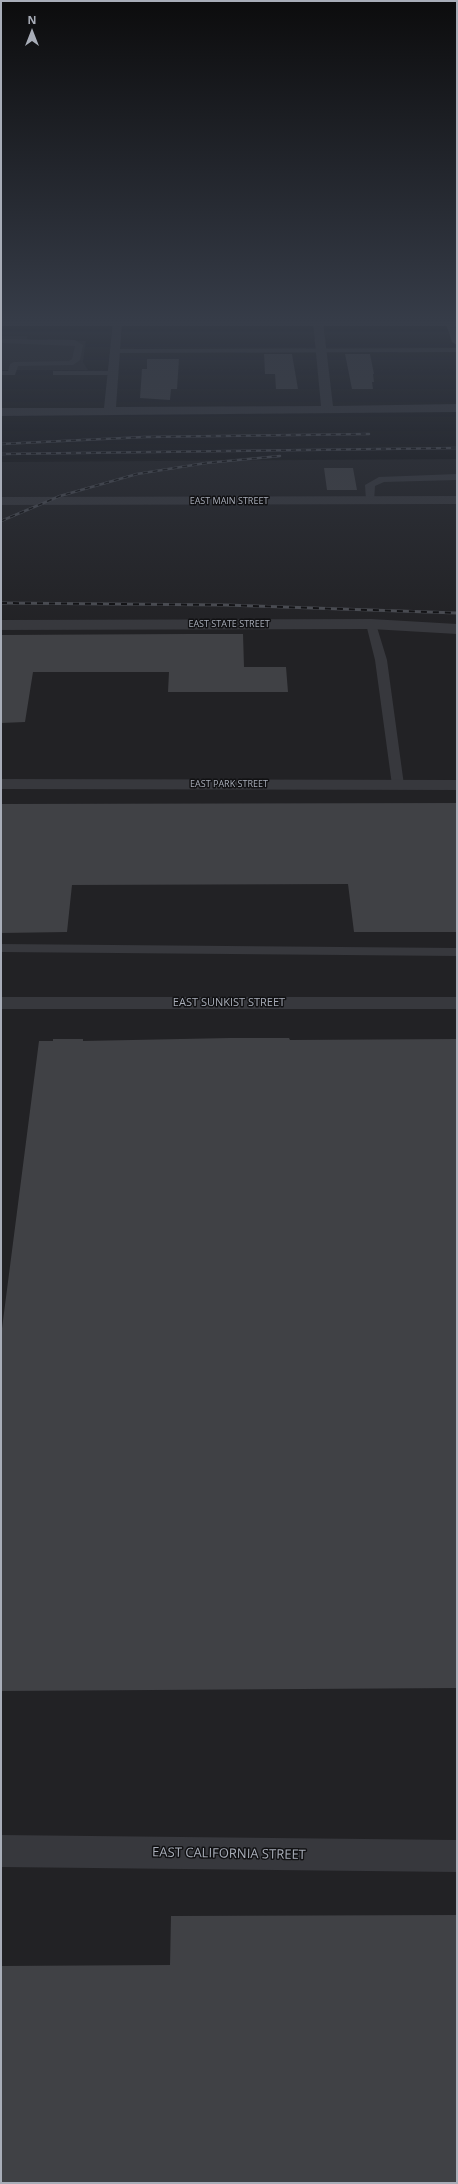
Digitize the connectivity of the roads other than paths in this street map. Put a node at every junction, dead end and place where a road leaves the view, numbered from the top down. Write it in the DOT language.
graph roads {
  1 [pos="457,477"];
  2 [pos="371,500"];
  3 [pos="457,500"];
  4 [pos="1,501"];
  5 [pos="1,624"];
  6 [pos="370,624"];
  7 [pos="457,629"];
  8 [pos="1,784"];
  9 [pos="398,785"];
  10 [pos="457,785"];
  11 [pos="1,948"];
  12 [pos="457,952"];
  13 [pos="1,1003"];
  14 [pos="457,1003"];
  15 [pos="1,1851"];
  16 [pos="457,1856"];
  1 -- 2 [label="lane"];
  2 -- 3 [label="street, EAST MAIN STREET"];
  2 -- 4 [label="street, EAST MAIN STREET"];
  5 -- 6 [label="street, EAST STATE STREET"];
  6 -- 7 [label="street, EAST STATE STREET"];
  6 -- 9 [label="lane"];
  8 -- 9 [label="street, EAST PARK STREET"];
  9 -- 10 [label="street, EAST PARK STREET"];
  11 -- 12 [label="lane"];
  13 -- 14 [label="street, EAST SUNKIST STREET"];
  15 -- 16 [label="street, EAST CALIFORNIA STREET"];
}
